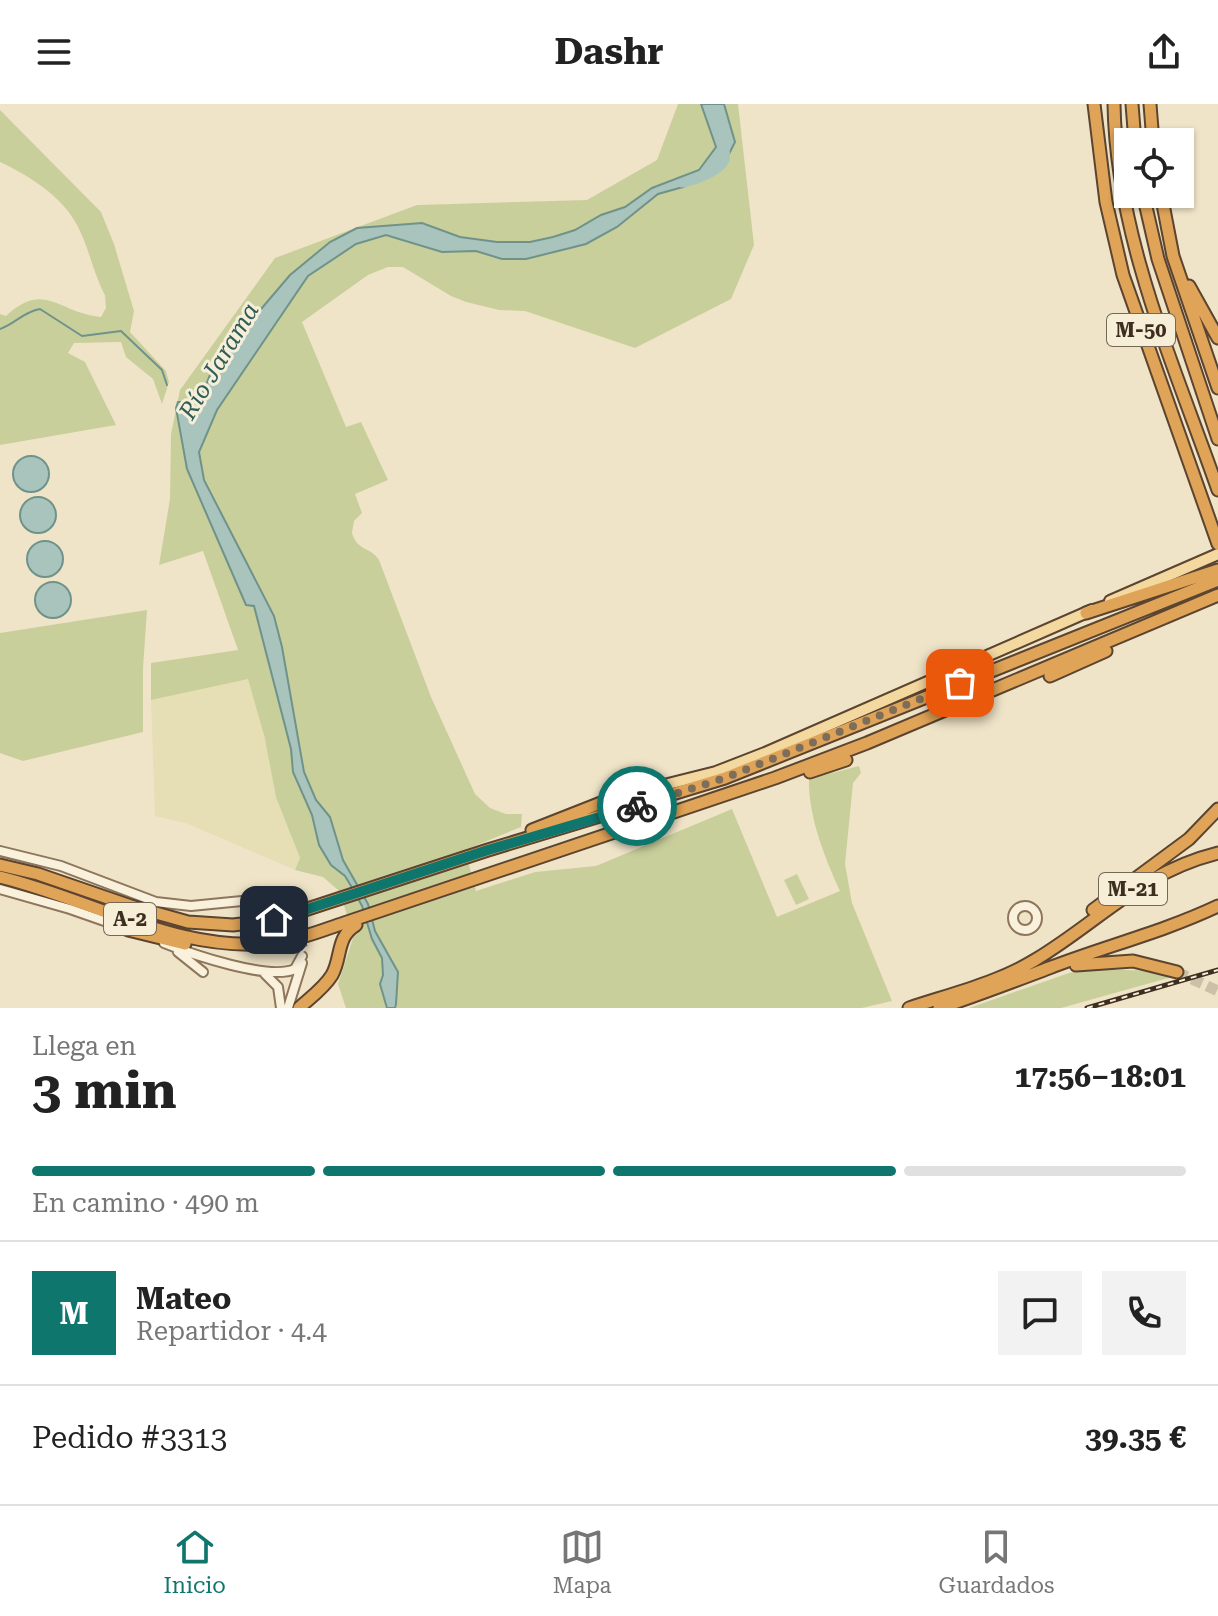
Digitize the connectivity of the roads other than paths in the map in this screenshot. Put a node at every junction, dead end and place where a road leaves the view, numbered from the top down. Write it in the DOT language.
graph roads {
  1 [pos="1094,104"];
  2 [pos="1113,104"];
  3 [pos="1132,104"];
  4 [pos="1150,104"];
  5 [pos="1134,128"];
  6 [pos="1152,128"];
  7 [pos="1146,208"];
  8 [pos="1164,208"];
  9 [pos="1165,208"];
  10 [pos="1218,338"];
  11 [pos="1218,388"];
  12 [pos="1218,439"];
  13 [pos="1218,490"];
  14 [pos="1218,544"];
  15 [pos="1218,554"];
  16 [pos="1218,570"];
  17 [pos="1218,580"];
  18 [pos="1218,595"];
  19 [pos="1086,613"];
  20 [pos="1177,614"];
  21 [pos="1050,676"];
  22 [pos="846,760"];
  23 [pos="775,778"];
  24 [pos="616,797"];
  25 [pos="1218,809"];
  26 [pos="488,850"];
  27 [pos="0,851"];
  28 [pos="1218,853"];
  29 [pos="0,865"];
  30 [pos="0,877"];
  31 [pos="0,889"];
  32 [pos="1218,906"];
  33 [pos="346,927"];
  34 [pos="128,930"];
  35 [pos="264,944"];
  36 [pos="1058,944"];
  37 [pos="168,945"];
  38 [pos="302,952"];
  39 [pos="213,960"];
  40 [pos="253,968"];
  41 [pos="1177,972"];
  42 [pos="1017,981"];
  43 [pos="281,1008"];
  44 [pos="288,1008"];
  45 [pos="299,1008"];
  46 [pos="909,1008"];
  47 [pos="939,1008"];
  1 -- 14 [label="highway, M-50"];
  2 -- 13 [label="highway, M-50"];
  3 -- 5 [label="highway"];
  4 -- 6 [label="highway"];
  7 -- 12 [label="highway, M-50"];
  8 -- 11 [label="highway, M-50"];
  9 -- 10 [label="highway"];
  15 -- 19 [label="main road"];
  16 -- 19 [label="highway"];
  17 -- 26 [label="highway, A-2"];
  18 -- 20 [label="highway"];
  19 -- 24 [label="main road"];
  20 -- 21 [label="highway"];
  20 -- 23 [label="highway"];
  22 -- 23 [label="highway"];
  23 -- 33 [label="highway"];
  24 -- 26 [label="highway"];
  25 -- 36 [label="highway"];
  26 -- 29 [label="highway, A-2"];
  27 -- 38 [label="street, bridge"];
  28 -- 36 [label="highway, M-21"];
  30 -- 35 [label="highway, A-2"];
  31 -- 34 [label="street"];
  32 -- 42 [label="highway"];
  33 -- 35 [label="highway, A-2"];
  33 -- 45 [label="highway"];
  34 -- 35 [label="highway"];
  34 -- 37 [label="street"];
  36 -- 46 [label="highway, M-21"];
  37 -- 39 [label="street"];
  37 -- 39 [label="street"];
  38 -- 40 [label="street"];
  38 -- 44 [label="street"];
  39 -- 40 [label="street"];
  40 -- 43 [label="street"];
  41 -- 42 [label="highway"];
  42 -- 47 [label="highway"];
}
